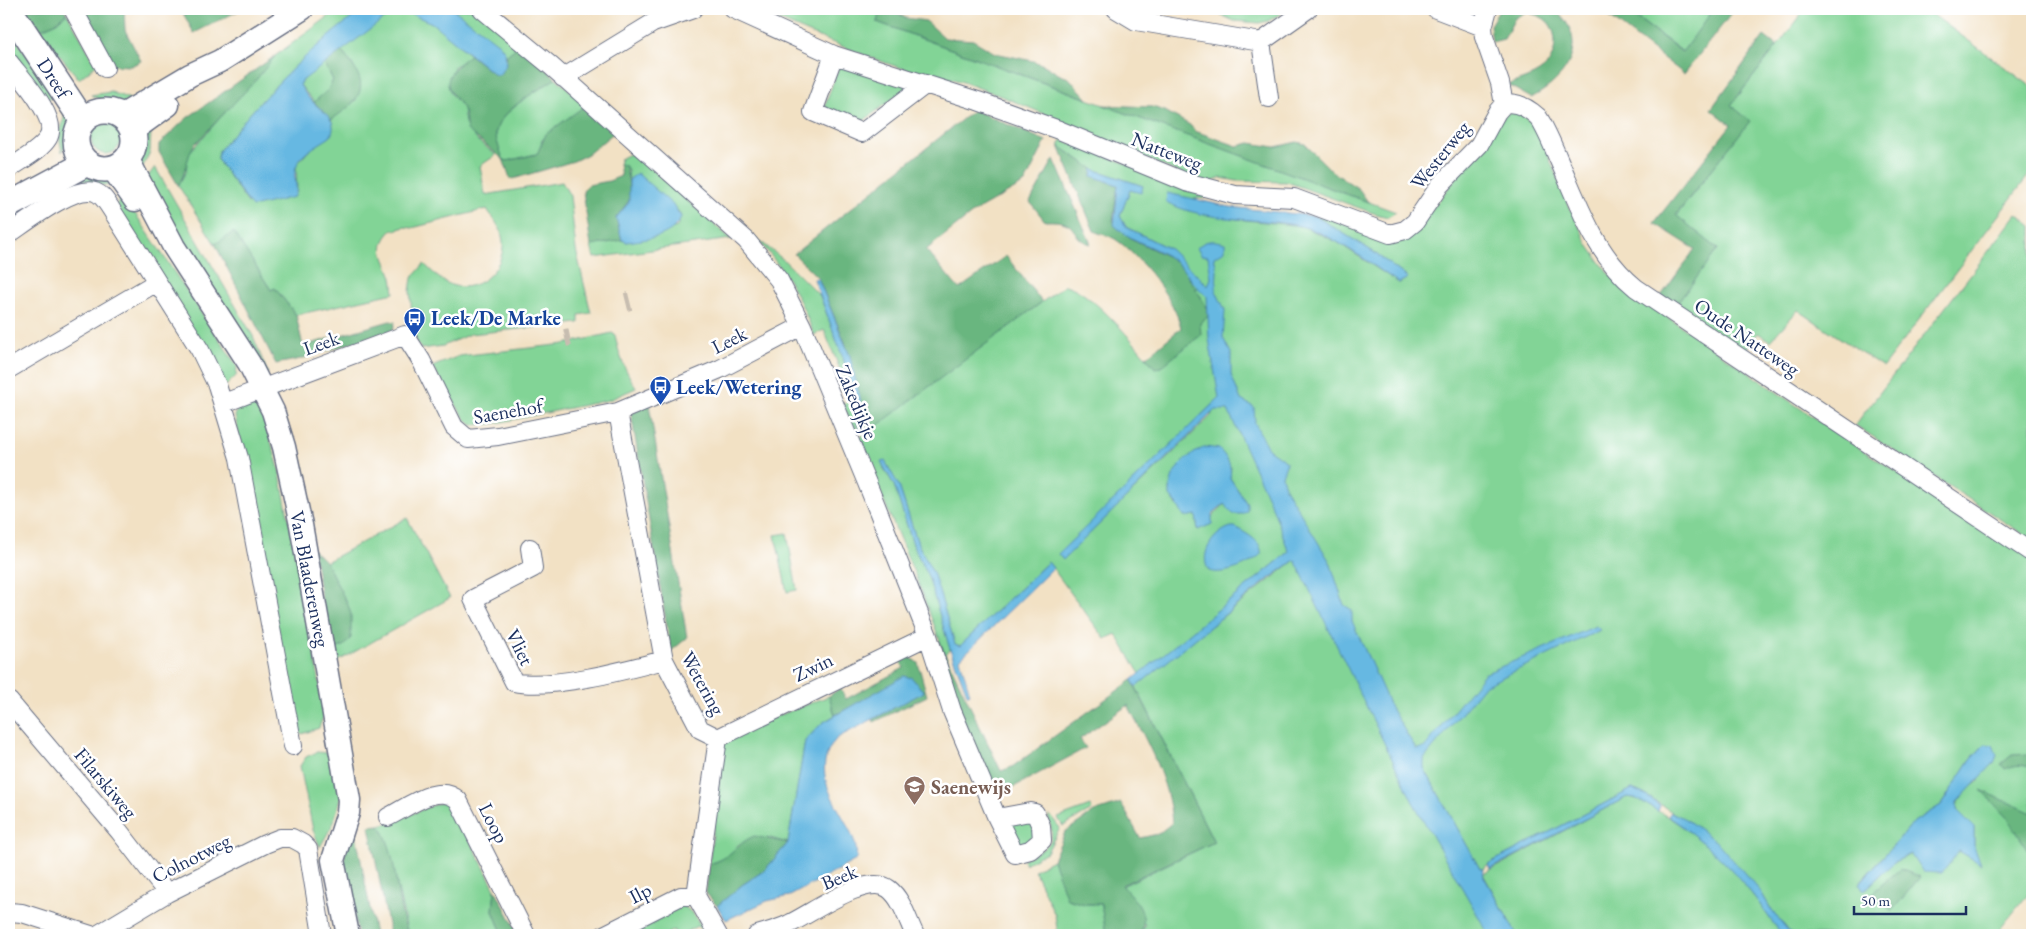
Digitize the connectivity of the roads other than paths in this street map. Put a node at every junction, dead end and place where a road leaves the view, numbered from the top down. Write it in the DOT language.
graph roads {
  1 [pos="10,9"];
  2 [pos="13,9"];
  3 [pos="72,9"];
  4 [pos="302,9"];
  5 [pos="482,9"];
  6 [pos="693,9"];
  7 [pos="733,9"];
  8 [pos="1116,9"];
  9 [pos="1308,9"];
  10 [pos="1436,9"];
  11 [pos="1488,9"];
  12 [pos="1483,28"];
  13 [pos="1261,42"];
  14 [pos="834,55"];
  15 [pos="9,62"];
  16 [pos="105,68"];
  17 [pos="564,78"];
  18 [pos="926,84"];
  19 [pos="1269,98"];
  20 [pos="1504,104"];
  21 [pos="108,120"];
  22 [pos="82,154"];
  23 [pos="120,163"];
  24 [pos="9,169"];
  25 [pos="17,200"];
  26 [pos="9,234"];
  27 [pos="1398,234"];
  28 [pos="157,282"];
  29 [pos="802,326"];
  30 [pos="421,360"];
  31 [pos="9,369"];
  32 [pos="262,387"];
  33 [pos="224,403"];
  34 [pos="618,412"];
  35 [pos="530,548"];
  36 [pos="2032,553"];
  37 [pos="928,636"];
  38 [pos="664,660"];
  39 [pos="9,701"];
  40 [pos="718,738"];
  41 [pos="293,746"];
  42 [pos="388,817"];
  43 [pos="997,818"];
  44 [pos="167,893"];
  45 [pos="696,896"];
  46 [pos="9,912"];
  47 [pos="122,929"];
  48 [pos="91,935"];
  49 [pos="97,935"];
  50 [pos="322,935"];
  51 [pos="348,935"];
  52 [pos="526,935"];
  53 [pos="604,935"];
  54 [pos="718,935"];
  55 [pos="757,935"];
  56 [pos="915,935"];
  1 -- 21 [label="main road, Dreef"];
  2 -- 21 [label="main road, Dreef"];
  3 -- 16 [label="street"];
  4 -- 21 [label="street"];
  5 -- 17 [label="street"];
  6 -- 17 [label="street"];
  7 -- 14 [label="street, Natteweg"];
  8 -- 13 [label="street"];
  9 -- 13 [label="street"];
  10 -- 12 [label="street"];
  11 -- 12 [label="street"];
  12 -- 20 [label="street"];
  13 -- 19 [label="street"];
  14 -- 18 [label="street, Natteweg"];
  14 -- 18 [label="street"];
  15 -- 24 [label="street"];
  17 -- 29 [label="street, Zakedijkje"];
  18 -- 27 [label="street, Natteweg"];
  20 -- 27 [label="street, Westerweg"];
  20 -- 36 [label="street, Oude Natteweg"];
  21 -- 22 [label="main road"];
  21 -- 23 [label="main road"];
  22 -- 23 [label="main road"];
  22 -- 25 [label="main road"];
  23 -- 32 [label="street, Van Blaaderenweg"];
  26 -- 28 [label="street"];
  28 -- 31 [label="street"];
  28 -- 33 [label="street"];
  29 -- 34 [label="street, Leek"];
  29 -- 37 [label="street, Zakedijkje"];
  30 -- 32 [label="street, Leek"];
  30 -- 34 [label="street, Saenehof"];
  32 -- 33 [label="street, Leek"];
  32 -- 51 [label="street, Van Blaaderenweg"];
  33 -- 41 [label="street"];
  34 -- 38 [label="street, Wetering"];
  35 -- 38 [label="street, Vliet"];
  37 -- 40 [label="street, Zwin"];
  37 -- 43 [label="street, Zakedijkje"];
  38 -- 40 [label="street, Wetering"];
  39 -- 44 [label="street, Filarskiweg"];
  40 -- 45 [label="street, Wetering"];
  42 -- 52 [label="street, Loop"];
  44 -- 47 [label="street, Colnotweg"];
  44 -- 50 [label="street, Colnotweg"];
  45 -- 53 [label="street, Ilp"];
  45 -- 54 [label="street"];
  46 -- 48 [label="street"];
  47 -- 49 [label="street, Colnotweg"];
  55 -- 56 [label="street, Beek"];
}
